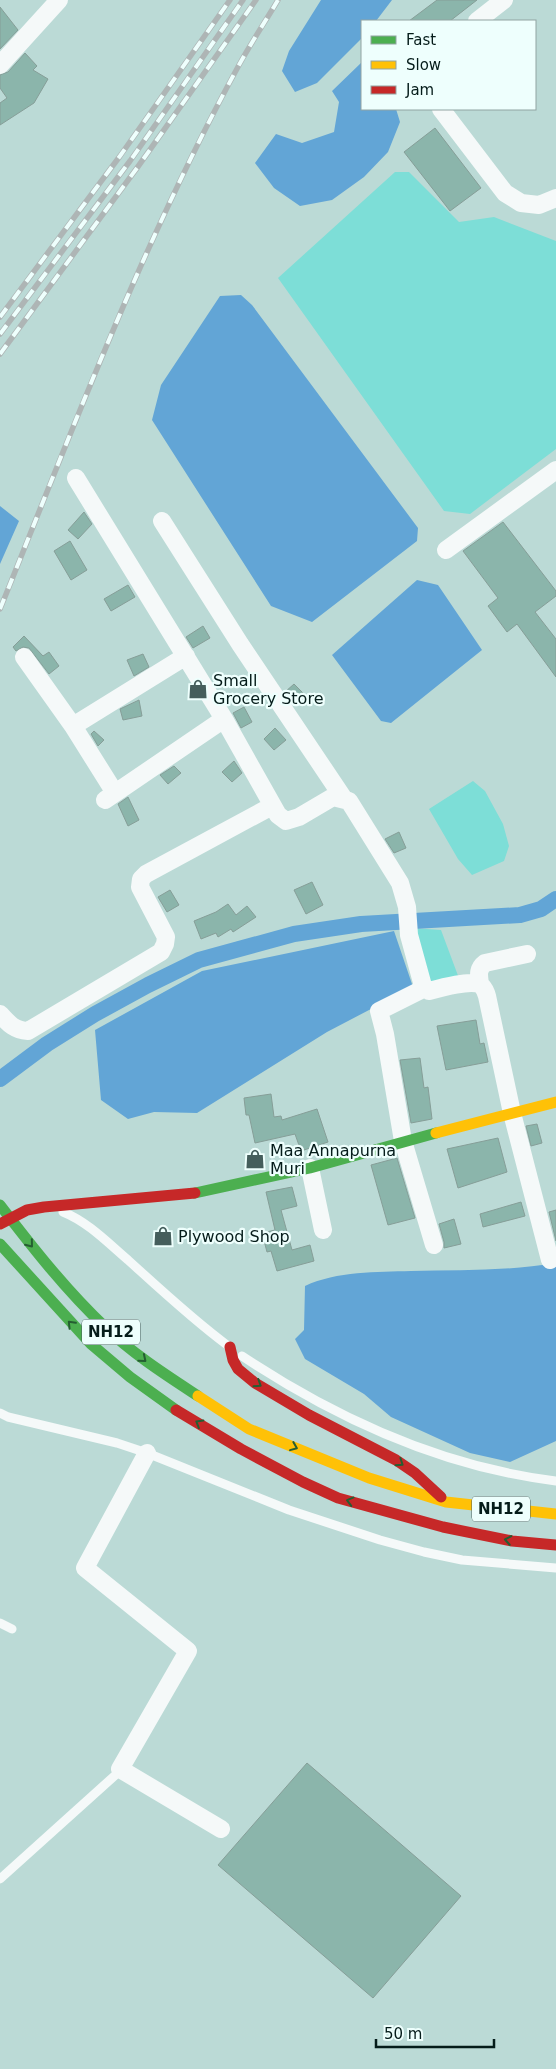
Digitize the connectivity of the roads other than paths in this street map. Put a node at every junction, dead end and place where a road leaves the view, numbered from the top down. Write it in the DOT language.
graph roads {
  1 [pos="59,0"];
  2 [pos="504,0"];
  3 [pos="477,20"];
  4 [pos="0,65"];
  5 [pos="442,110"];
  6 [pos="556,198"];
  7 [pos="556,470"];
  8 [pos="76,478"];
  9 [pos="162,521"];
  10 [pos="446,550"];
  11 [pos="186,656"];
  12 [pos="24,657"];
  13 [pos="224,719"];
  14 [pos="73,726"];
  15 [pos="344,799"];
  16 [pos="272,806"];
  17 [pos="527,954"];
  18 [pos="480,984"];
  19 [pos="425,988"];
  20 [pos="0,1014"];
  21 [pos="556,1102"];
  22 [pos="512,1113"];
  23 [pos="403,1141"];
  24 [pos="310,1168"];
  25 [pos="0,1205"];
  26 [pos="44,1207"];
  27 [pos="0,1224"];
  28 [pos="323,1230"];
  29 [pos="0,1244"];
  30 [pos="434,1245"];
  31 [pos="550,1260"];
  32 [pos="230,1347"];
  33 [pos="0,1413"];
  34 [pos="147,1453"];
  35 [pos="556,1481"];
  36 [pos="446,1502"];
  37 [pos="556,1514"];
  38 [pos="556,1545"];
  39 [pos="556,1568"];
  40 [pos="0,1623"];
  41 [pos="12,1629"];
  42 [pos="121,1770"];
  43 [pos="221,1829"];
  44 [pos="0,1879"];
  1 -- 4 [label="street"];
  2 -- 3 [label="street"];
  5 -- 6 [label="street"];
  7 -- 10 [label="street"];
  8 -- 11 [label="street"];
  9 -- 15 [label="street"];
  11 -- 13 [label="street"];
  11 -- 14 [label="street"];
  12 -- 14 [label="street"];
  13 -- 14 [label="street"];
  13 -- 16 [label="street"];
  15 -- 16 [label="street"];
  15 -- 19 [label="street"];
  16 -- 20 [label="street"];
  17 -- 18 [label="street"];
  18 -- 19 [label="street"];
  18 -- 22 [label="street"];
  19 -- 23 [label="street"];
  21 -- 22 [label="main road"];
  22 -- 23 [label="main road"];
  22 -- 31 [label="street"];
  23 -- 24 [label="main road"];
  23 -- 30 [label="street"];
  24 -- 26 [label="main road"];
  24 -- 28 [label="street"];
  25 -- 36 [label="main road, NH12, one-way"];
  26 -- 27 [label="main road"];
  26 -- 32 [label="lane"];
  38 -- 29 [label="main road, NH12, one-way"];
  32 -- 35 [label="lane"];
  32 -- 36 [label="main road, one-way"];
  33 -- 34 [label="lane"];
  34 -- 39 [label="lane"];
  34 -- 42 [label="street"];
  36 -- 37 [label="main road, NH12"];
  40 -- 41 [label="lane"];
  42 -- 43 [label="street"];
  42 -- 44 [label="lane"];
}
